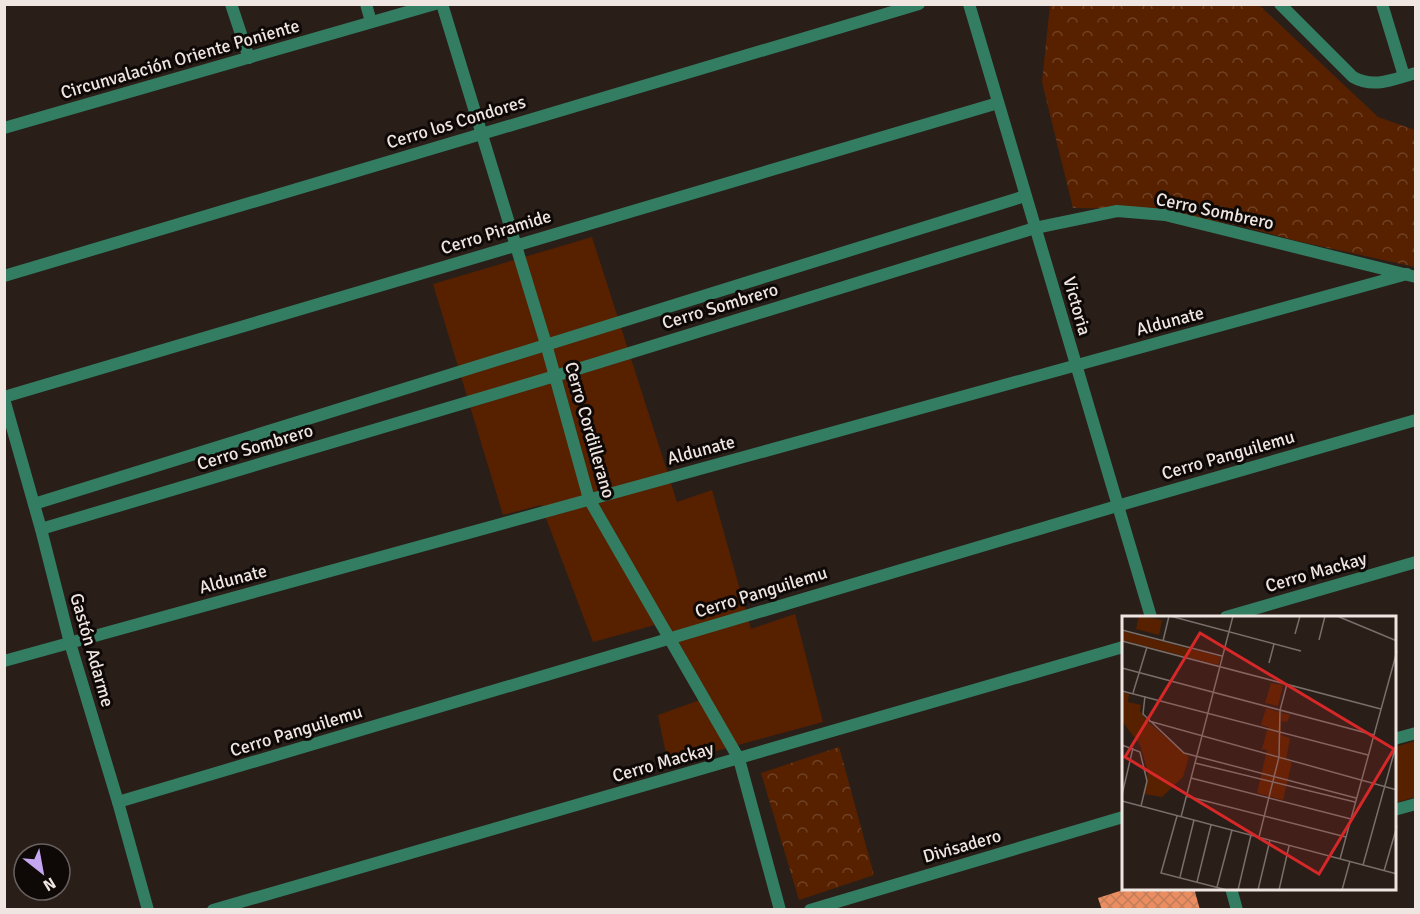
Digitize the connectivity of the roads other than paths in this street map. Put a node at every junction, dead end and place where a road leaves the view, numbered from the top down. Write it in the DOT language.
graph roads {
  1 [pos="231,4"];
  2 [pos="366,4"];
  3 [pos="435,4"];
  4 [pos="442,4"];
  5 [pos="919,4"];
  6 [pos="969,4"];
  7 [pos="1280,4"];
  8 [pos="1382,4"];
  9 [pos="372,22"];
  10 [pos="249,58"];
  11 [pos="1410,74"];
  12 [pos="998,103"];
  13 [pos="4,128"];
  14 [pos="480,134"];
  15 [pos="1025,196"];
  16 [pos="1035,228"];
  17 [pos="514,245"];
  18 [pos="4,276"];
  19 [pos="1412,276"];
  20 [pos="546,344"];
  21 [pos="1076,366"];
  22 [pos="555,376"];
  23 [pos="4,398"];
  24 [pos="1416,420"];
  25 [pos="589,499"];
  26 [pos="34,504"];
  27 [pos="1117,506"];
  28 [pos="41,529"];
  29 [pos="1416,562"];
  30 [pos="1150,616"];
  31 [pos="1229,616"];
  32 [pos="669,639"];
  33 [pos="70,643"];
  34 [pos="1122,647"];
  35 [pos="4,661"];
  36 [pos="1416,733"];
  37 [pos="1396,739"];
  38 [pos="739,759"];
  39 [pos="118,802"];
  40 [pos="1416,804"];
  41 [pos="1396,810"];
  42 [pos="1122,817"];
  43 [pos="1232,890"];
  44 [pos="148,909"];
  45 [pos="213,909"];
  46 [pos="780,909"];
  47 [pos="810,909"];
  48 [pos="1238,909"];
  1 -- 10 [label="street"];
  2 -- 9 [label="street"];
  3 -- 9 [label="street, Circunvalación Oriente Poniente"];
  4 -- 14 [label="street, Cerro Cordillerano"];
  5 -- 14 [label="street, Cerro los Condores"];
  6 -- 12 [label="street, Victoria"];
  7 -- 11 [label="street"];
  8 -- 11 [label="street"];
  9 -- 10 [label="street, Circunvalación Oriente Poniente"];
  10 -- 13 [label="street, Circunvalación Oriente Poniente"];
  12 -- 15 [label="street, Victoria"];
  12 -- 17 [label="street, Cerro Piramide"];
  14 -- 17 [label="street, Cerro Cordillerano"];
  14 -- 18 [label="street, Cerro los Condores"];
  15 -- 16 [label="street, Victoria"];
  15 -- 20 [label="street, Cerro Sombrero"];
  16 -- 19 [label="street, Cerro Sombrero"];
  16 -- 21 [label="street, Victoria"];
  16 -- 22 [label="street, Cerro Sombrero"];
  17 -- 20 [label="street, Cerro Cordillerano"];
  17 -- 23 [label="street, Cerro Piramide"];
  19 -- 21 [label="street, Aldunate"];
  20 -- 22 [label="street, Cerro Cordillerano"];
  20 -- 26 [label="street, Cerro Sombrero"];
  21 -- 25 [label="street, Aldunate"];
  21 -- 27 [label="street, Victoria"];
  22 -- 25 [label="street, Cerro Cordillerano"];
  22 -- 28 [label="street, Cerro Sombrero"];
  23 -- 26 [label="street, Gastón Adarme"];
  24 -- 27 [label="street, Cerro Panguilemu"];
  25 -- 32 [label="street, Cerro Cordillerano"];
  25 -- 33 [label="street, Aldunate"];
  26 -- 28 [label="street, Gastón Adarme"];
  27 -- 30 [label="street, Victoria"];
  27 -- 32 [label="street, Cerro Panguilemu"];
  28 -- 33 [label="street, Gastón Adarme"];
  29 -- 31 [label="street, Cerro Mackay"];
  32 -- 38 [label="street, Cerro Cordillerano"];
  32 -- 39 [label="street, Cerro Panguilemu"];
  33 -- 35 [label="street, Aldunate"];
  33 -- 39 [label="street, Gastón Adarme"];
  34 -- 38 [label="street, Cerro Mackay"];
  36 -- 37 [label="street"];
  38 -- 45 [label="street, Cerro Mackay"];
  38 -- 46 [label="street, Cerro Cordillerano"];
  39 -- 44 [label="street, Gastón Adarme"];
  40 -- 41 [label="street"];
  42 -- 47 [label="street, Divisadero"];
  43 -- 48 [label="street"];
}
